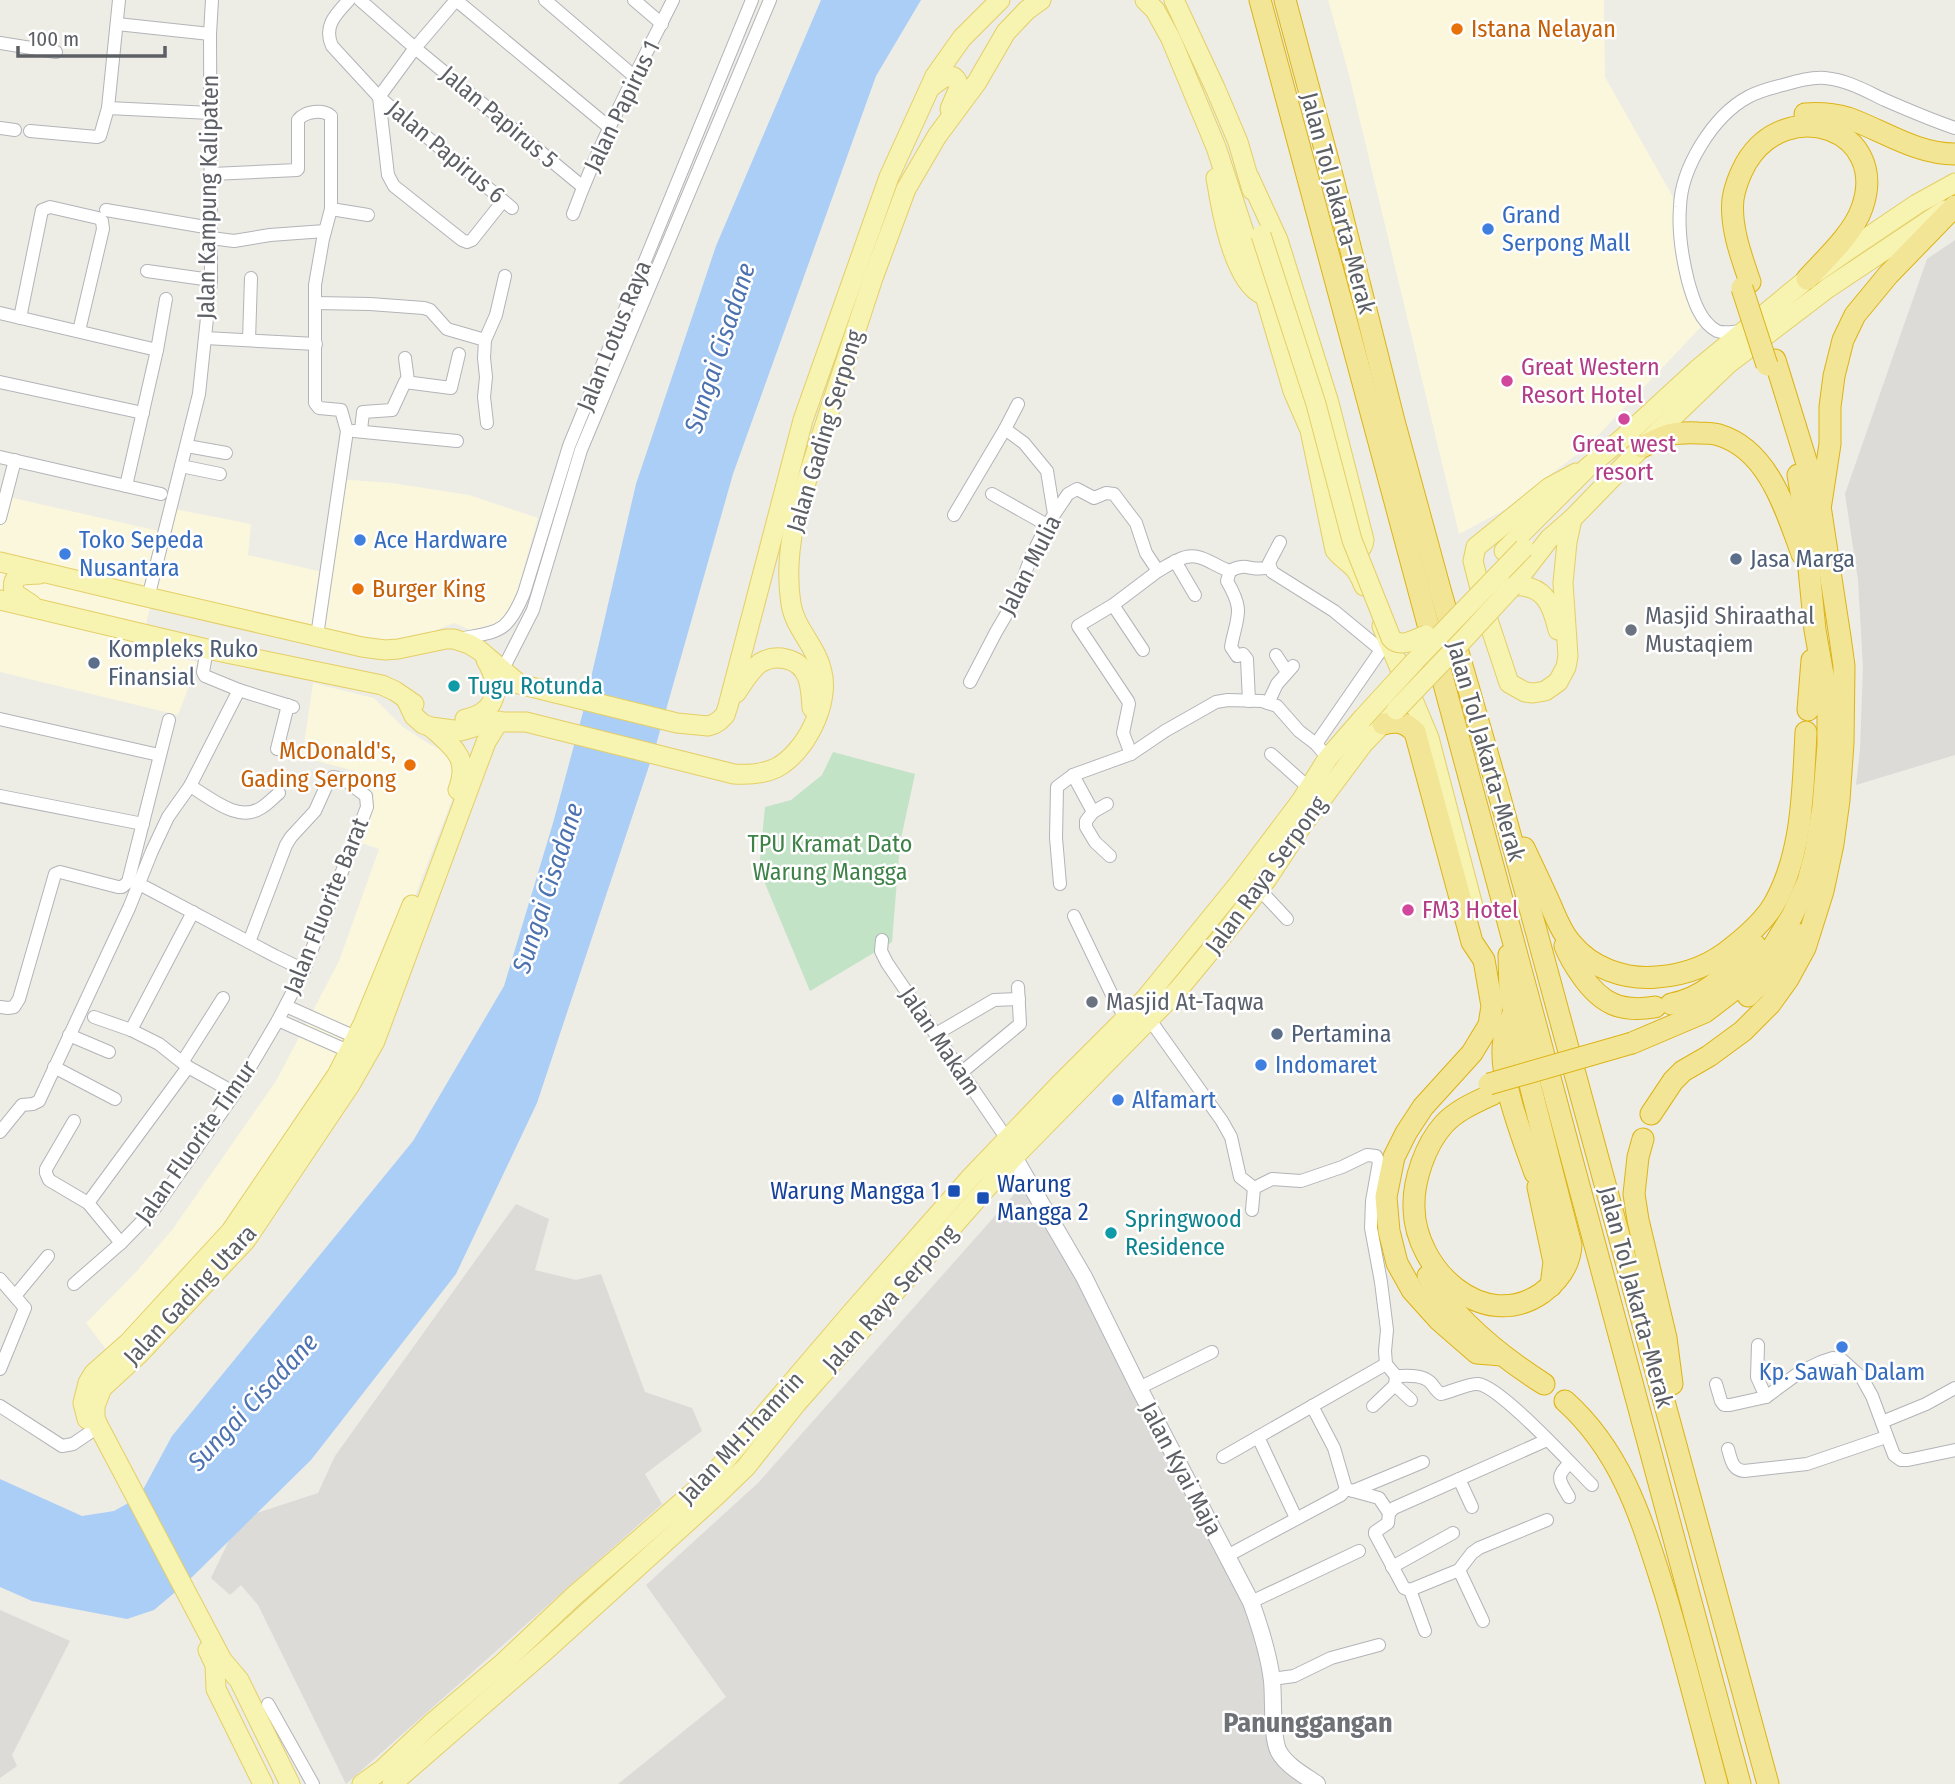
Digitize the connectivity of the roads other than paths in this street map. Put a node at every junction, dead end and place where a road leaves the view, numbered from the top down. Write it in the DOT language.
graph roads {
  1 [pos="119,0"];
  2 [pos="212,0"];
  3 [pos="332,0"];
  4 [pos="349,0"];
  5 [pos="360,0"];
  6 [pos="456,0"];
  7 [pos="545,0"];
  8 [pos="634,0"];
  9 [pos="674,0"];
  10 [pos="752,0"];
  11 [pos="770,0"];
  12 [pos="1000,0"];
  13 [pos="1041,0"];
  14 [pos="1145,0"];
  15 [pos="1174,0"];
  16 [pos="1284,0"];
  17 [pos="1261,1"];
  18 [pos="335,15"];
  19 [pos="117,24"];
  20 [pos="662,24"];
  21 [pos="210,34"];
  22 [pos="962,38"];
  23 [pos="0,43"];
  24 [pos="415,48"];
  25 [pos="996,51"];
  26 [pos="56,52"];
  27 [pos="635,77"];
  28 [pos="931,87"];
  29 [pos="379,97"];
  30 [pos="108,108"];
  31 [pos="211,113"];
  32 [pos="0,128"];
  33 [pos="610,128"];
  34 [pos="1955,128"];
  35 [pos="15,130"];
  36 [pos="30,131"];
  37 [pos="937,136"];
  38 [pos="1955,154"];
  39 [pos="212,174"];
  40 [pos="1250,177"];
  41 [pos="1955,183"];
  42 [pos="583,187"];
  43 [pos="1955,205"];
  44 [pos="331,209"];
  45 [pos="102,214"];
  46 [pos="573,214"];
  47 [pos="368,215"];
  48 [pos="325,232"];
  49 [pos="211,233"];
  50 [pos="147,271"];
  51 [pos="505,276"];
  52 [pos="251,278"];
  53 [pos="1807,279"];
  54 [pos="211,280"];
  55 [pos="1746,285"];
  56 [pos="166,299"];
  57 [pos="315,303"];
  58 [pos="0,313"];
  59 [pos="20,318"];
  60 [pos="79,331"];
  61 [pos="1744,331"];
  62 [pos="205,338"];
  63 [pos="249,340"];
  64 [pos="485,340"];
  65 [pos="316,344"];
  66 [pos="157,349"];
  67 [pos="459,354"];
  68 [pos="405,358"];
  69 [pos="1771,363"];
  70 [pos="0,382"];
  71 [pos="408,382"];
  72 [pos="1018,404"];
  73 [pos="143,413"];
  74 [pos="487,423"];
  75 [pos="1005,429"];
  76 [pos="361,430"];
  77 [pos="347,431"];
  78 [pos="457,441"];
  79 [pos="187,446"];
  80 [pos="1642,447"];
  81 [pos="226,453"];
  82 [pos="0,457"];
  83 [pos="15,460"];
  84 [pos="181,466"];
  85 [pos="1587,468"];
  86 [pos="220,474"];
  87 [pos="126,486"];
  88 [pos="161,494"];
  89 [pos="992,494"];
  90 [pos="1820,506"];
  91 [pos="954,514"];
  92 [pos="0,518"];
  93 [pos="1572,519"];
  94 [pos="1050,520"];
  95 [pos="1329,525"];
  96 [pos="1280,542"];
  97 [pos="1525,551"];
  98 [pos="1175,561"];
  99 [pos="0,562"];
  100 [pos="1269,568"];
  101 [pos="1809,569"];
  102 [pos="1158,571"];
  103 [pos="1230,572"];
  104 [pos="47,573"];
  105 [pos="1513,586"];
  106 [pos="1195,595"];
  107 [pos="148,598"];
  108 [pos="0,600"];
  109 [pos="1113,605"];
  110 [pos="38,609"];
  111 [pos="516,613"];
  112 [pos="526,624"];
  113 [pos="1815,629"];
  114 [pos="1426,635"];
  115 [pos="317,636"];
  116 [pos="455,640"];
  117 [pos="207,649"];
  118 [pos="1143,650"];
  119 [pos="482,653"];
  120 [pos="1276,654"];
  121 [pos="502,671"];
  122 [pos="1505,671"];
  123 [pos="971,682"];
  124 [pos="239,690"];
  125 [pos="406,699"];
  126 [pos="1249,701"];
  127 [pos="1268,703"];
  128 [pos="728,706"];
  129 [pos="1808,710"];
  130 [pos="1389,717"];
  131 [pos="0,719"];
  132 [pos="169,720"];
  133 [pos="495,721"];
  134 [pos="1359,721"];
  135 [pos="431,727"];
  136 [pos="811,729"];
  137 [pos="1806,732"];
  138 [pos="276,749"];
  139 [pos="1131,754"];
  140 [pos="1271,754"];
  141 [pos="159,755"];
  142 [pos="1329,758"];
  143 [pos="1073,775"];
  144 [pos="190,786"];
  145 [pos="279,793"];
  146 [pos="1305,794"];
  147 [pos="1499,794"];
  148 [pos="0,796"];
  149 [pos="1107,804"];
  150 [pos="1823,807"];
  151 [pos="1093,812"];
  152 [pos="143,824"];
  153 [pos="1833,845"];
  154 [pos="1110,856"];
  155 [pos="1060,884"];
  156 [pos="145,887"];
  157 [pos="1259,890"];
  158 [pos="193,912"];
  159 [pos="1074,916"];
  160 [pos="1556,917"];
  161 [pos="1287,919"];
  162 [pos="1509,924"];
  163 [pos="881,940"];
  164 [pos="249,942"];
  165 [pos="1484,960"];
  166 [pos="304,970"];
  167 [pos="223,998"];
  168 [pos="286,1006"];
  169 [pos="4,1007"];
  170 [pos="1514,1010"];
  171 [pos="94,1017"];
  172 [pos="1126,1018"];
  173 [pos="278,1020"];
  174 [pos="1150,1020"];
  175 [pos="131,1030"];
  176 [pos="936,1034"];
  177 [pos="69,1035"];
  178 [pos="361,1048"];
  179 [pos="1634,1049"];
  180 [pos="109,1052"];
  181 [pos="1101,1056"];
  182 [pos="186,1064"];
  183 [pos="54,1067"];
  184 [pos="962,1072"];
  185 [pos="1491,1089"];
  186 [pos="235,1093"];
  187 [pos="115,1099"];
  188 [pos="1651,1114"];
  189 [pos="75,1121"];
  190 [pos="0,1132"];
  191 [pos="1643,1139"];
  192 [pos="1011,1148"];
  193 [pos="1254,1188"];
  194 [pos="88,1203"];
  195 [pos="1252,1210"];
  196 [pos="121,1243"];
  197 [pos="48,1256"];
  198 [pos="902,1269"];
  199 [pos="0,1279"];
  200 [pos="74,1284"];
  201 [pos="1551,1286"];
  202 [pos="15,1296"];
  203 [pos="1758,1345"];
  204 [pos="1212,1352"];
  205 [pos="1502,1355"];
  206 [pos="1386,1364"];
  207 [pos="0,1369"];
  208 [pos="1396,1380"];
  209 [pos="1544,1384"];
  210 [pos="1716,1384"];
  211 [pos="1139,1388"];
  212 [pos="1955,1388"];
  213 [pos="1766,1397"];
  214 [pos="1411,1401"];
  215 [pos="1565,1401"];
  216 [pos="0,1406"];
  217 [pos="1312,1406"];
  218 [pos="1373,1406"];
  219 [pos="1882,1422"];
  220 [pos="98,1436"];
  221 [pos="1258,1437"];
  222 [pos="1886,1437"];
  223 [pos="1547,1440"];
  224 [pos="1728,1449"];
  225 [pos="1955,1450"];
  226 [pos="1680,1456"];
  227 [pos="1223,1457"];
  228 [pos="1423,1462"];
  229 [pos="1570,1463"];
  230 [pos="1459,1479"];
  231 [pos="1592,1485"];
  232 [pos="1349,1490"];
  233 [pos="1569,1497"];
  234 [pos="1472,1507"];
  235 [pos="1389,1513"];
  236 [pos="1296,1518"];
  237 [pos="1547,1520"];
  238 [pos="1453,1533"];
  239 [pos="1359,1551"];
  240 [pos="1227,1556"];
  241 [pos="1392,1567"];
  242 [pos="1459,1570"];
  243 [pos="1410,1590"];
  244 [pos="1251,1602"];
  245 [pos="1482,1621"];
  246 [pos="1425,1631"];
  247 [pos="1379,1645"];
  248 [pos="211,1646"];
  249 [pos="1272,1679"];
  250 [pos="268,1703"];
  251 [pos="264,1784"];
  252 [pos="290,1784"];
  253 [pos="313,1784"];
  254 [pos="362,1784"];
  255 [pos="392,1784"];
  256 [pos="1317,1784"];
  257 [pos="1717,1784"];
  258 [pos="1740,1784"];
  259 [pos="1768,1784"];
  1 -- 19 [label="street"];
  2 -- 21 [label="street, Jalan Kampung Kalipaten"];
  3 -- 18 [label="street, Jalan Papirus 6"];
  4 -- 18 [label="street"];
  5 -- 24 [label="street, Jalan Papirus 5"];
  6 -- 24 [label="street"];
  6 -- 33 [label="street"];
  7 -- 27 [label="street"];
  8 -- 20 [label="street"];
  9 -- 20 [label="street, Jalan Papirus 1"];
  10 -- 111 [label="street, Jalan Lotus Raya"];
  11 -- 112 [label="street, Jalan Lotus Raya"];
  12 -- 22 [label="main road, Jalan Gading Serpong"];
  13 -- 25 [label="main road, Jalan Gading Serpong"];
  14 -- 95 [label="main road"];
  15 -- 40 [label="main road"];
  16 -- 147 [label="highway, Jalan Tol Jakarta–Merak"];
  17 -- 162 [label="highway, Jalan Tol Jakarta–Merak"];
  18 -- 29 [label="street, Jalan Papirus 6"];
  19 -- 21 [label="street"];
  19 -- 30 [label="street"];
  20 -- 27 [label="street, Jalan Papirus 1"];
  21 -- 31 [label="street, Jalan Kampung Kalipaten"];
  22 -- 25 [label="main road"];
  22 -- 28 [label="main road, Jalan Gading Serpong"];
  23 -- 26 [label="street"];
  24 -- 29 [label="street"];
  24 -- 42 [label="street, Jalan Papirus 5"];
  25 -- 37 [label="main road, Jalan Gading Serpong"];
  27 -- 33 [label="street, Jalan Papirus 1"];
  28 -- 37 [label="main road"];
  28 -- 128 [label="main road, Jalan Gading Serpong"];
  29 -- 29 [label="street, Jalan Papirus 6"];
  30 -- 31 [label="street"];
  30 -- 36 [label="street"];
  31 -- 39 [label="street, Jalan Kampung Kalipaten"];
  32 -- 35 [label="street"];
  33 -- 42 [label="street, Jalan Papirus 1"];
  34 -- 61 [label="street"];
  37 -- 136 [label="main road, Jalan Gading Serpong"];
  38 -- 55 [label="highway"];
  39 -- 44 [label="street"];
  39 -- 49 [label="street, Jalan Kampung Kalipaten"];
  40 -- 95 [label="main road"];
  40 -- 114 [label="main road, bridge"];
  41 -- 53 [label="main road"];
  42 -- 46 [label="street, Jalan Papirus 1"];
  43 -- 80 [label="main road"];
  43 -- 90 [label="highway"];
  44 -- 47 [label="street"];
  44 -- 48 [label="street"];
  45 -- 49 [label="street"];
  45 -- 59 [label="street"];
  45 -- 60 [label="street"];
  48 -- 49 [label="street"];
  48 -- 57 [label="street"];
  49 -- 54 [label="street, Jalan Kampung Kalipaten"];
  50 -- 54 [label="street"];
  51 -- 64 [label="street"];
  52 -- 63 [label="street"];
  53 -- 55 [label="highway"];
  53 -- 61 [label="main road"];
  54 -- 62 [label="street, Jalan Kampung Kalipaten"];
  55 -- 69 [label="highway, bridge"];
  56 -- 66 [label="street"];
  57 -- 64 [label="street"];
  57 -- 65 [label="street"];
  58 -- 59 [label="street"];
  59 -- 60 [label="street"];
  60 -- 66 [label="street"];
  61 -- 85 [label="main road"];
  62 -- 63 [label="street"];
  62 -- 79 [label="street, Jalan Kampung Kalipaten"];
  63 -- 65 [label="street"];
  64 -- 74 [label="street"];
  65 -- 77 [label="street"];
  66 -- 73 [label="street"];
  67 -- 71 [label="street"];
  68 -- 71 [label="street"];
  69 -- 90 [label="highway"];
  69 -- 101 [label="highway"];
  70 -- 73 [label="street"];
  71 -- 76 [label="street"];
  72 -- 75 [label="street"];
  73 -- 87 [label="street"];
  75 -- 91 [label="street"];
  75 -- 94 [label="street"];
  76 -- 77 [label="street"];
  76 -- 78 [label="street"];
  77 -- 115 [label="street"];
  79 -- 81 [label="street"];
  79 -- 84 [label="street, Jalan Kampung Kalipaten"];
  80 -- 93 [label="main road"];
  80 -- 101 [label="highway"];
  82 -- 83 [label="street"];
  83 -- 87 [label="street"];
  83 -- 92 [label="street"];
  84 -- 86 [label="street"];
  84 -- 107 [label="street, Jalan Kampung Kalipaten"];
  85 -- 97 [label="main road"];
  85 -- 122 [label="main road"];
  87 -- 88 [label="street"];
  89 -- 94 [label="street"];
  90 -- 153 [label="highway"];
  93 -- 97 [label="main road"];
  93 -- 122 [label="main road"];
  94 -- 102 [label="street, Jalan Mulia"];
  94 -- 123 [label="street, Jalan Mulia"];
  95 -- 165 [label="main road"];
  96 -- 100 [label="street"];
  97 -- 105 [label="main road, Jalan Raya Serpong"];
  97 -- 114 [label="main road"];
  97 -- 134 [label="main road"];
  98 -- 102 [label="street"];
  98 -- 103 [label="street"];
  98 -- 106 [label="street"];
  99 -- 104 [label="main road"];
  100 -- 103 [label="street"];
  100 -- 142 [label="street"];
  101 -- 113 [label="highway"];
  102 -- 109 [label="street"];
  103 -- 126 [label="street"];
  104 -- 107 [label="main road"];
  104 -- 110 [label="main road"];
  105 -- 122 [label="main road"];
  105 -- 130 [label="main road, Jalan Raya Serpong, bridge"];
  107 -- 115 [label="main road"];
  108 -- 110 [label="main road"];
  109 -- 118 [label="street"];
  109 -- 139 [label="street"];
  110 -- 117 [label="main road"];
  111 -- 112 [label="street"];
  111 -- 116 [label="street"];
  112 -- 121 [label="street, Jalan Lotus Raya"];
  113 -- 129 [label="highway"];
  113 -- 150 [label="highway"];
  114 -- 134 [label="main road"];
  115 -- 116 [label="main road"];
  116 -- 119 [label="main road"];
  117 -- 124 [label="street"];
  117 -- 125 [label="main road"];
  119 -- 121 [label="main road"];
  119 -- 125 [label="main road"];
  120 -- 127 [label="street"];
  121 -- 128 [label="main road"];
  124 -- 138 [label="street"];
  124 -- 144 [label="street"];
  125 -- 135 [label="main road, Jalan Gading Utara"];
  126 -- 127 [label="street"];
  126 -- 139 [label="street"];
  127 -- 142 [label="street"];
  128 -- 136 [label="main road"];
  130 -- 142 [label="main road, Jalan Raya Serpong"];
  130 -- 165 [label="highway"];
  131 -- 141 [label="street"];
  132 -- 141 [label="street"];
  133 -- 135 [label="main road, Jalan Gading Serpong"];
  133 -- 136 [label="main road, Jalan Gading Serpong"];
  133 -- 178 [label="main road, Jalan Gading Utara"];
  134 -- 142 [label="main road, Jalan Raya Serpong"];
  134 -- 142 [label="main road, Jalan Raya Serpong"];
  135 -- 178 [label="main road, Jalan Gading Utara"];
  137 -- 160 [label="highway"];
  139 -- 143 [label="street"];
  140 -- 146 [label="street"];
  141 -- 152 [label="street"];
  142 -- 146 [label="main road, Jalan Raya Serpong"];
  142 -- 157 [label="main road, Jalan Raya Serpong"];
  143 -- 151 [label="street"];
  143 -- 155 [label="street"];
  144 -- 145 [label="street"];
  144 -- 177 [label="street"];
  146 -- 172 [label="main road, Jalan MH.Thamrin"];
  147 -- 160 [label="highway"];
  147 -- 226 [label="highway, Jalan Tol Jakarta–Merak"];
  148 -- 152 [label="street"];
  149 -- 151 [label="street"];
  150 -- 160 [label="highway"];
  150 -- 179 [label="highway"];
  151 -- 154 [label="street"];
  152 -- 169 [label="street"];
  153 -- 179 [label="highway"];
  153 -- 188 [label="highway"];
  156 -- 158 [label="street"];
  157 -- 161 [label="street"];
  157 -- 174 [label="main road, Jalan Raya Serpong"];
  158 -- 164 [label="street"];
  158 -- 175 [label="street"];
  159 -- 172 [label="street"];
  162 -- 170 [label="highway"];
  162 -- 258 [label="highway, Jalan Tol Jakarta–Merak"];
  163 -- 176 [label="street, Jalan Makam"];
  164 -- 166 [label="street"];
  164 -- 166 [label="street, Jalan Fluorite Barat"];
  165 -- 205 [label="highway"];
  166 -- 168 [label="street, Jalan Fluorite Barat"];
  167 -- 182 [label="street"];
  168 -- 173 [label="street, Jalan Fluorite Barat"];
  168 -- 178 [label="street"];
  170 -- 201 [label="highway"];
  170 -- 201 [label="highway"];
  171 -- 175 [label="street"];
  172 -- 181 [label="main road, Jalan MH.Thamrin"];
  173 -- 178 [label="street"];
  173 -- 186 [label="street, Jalan Fluorite Timur"];
  174 -- 181 [label="main road, Jalan Raya Serpong"];
  174 -- 193 [label="street"];
  175 -- 182 [label="street"];
  176 -- 184 [label="street, Jalan Makam"];
  176 -- 184 [label="street"];
  177 -- 180 [label="street"];
  177 -- 183 [label="street"];
  178 -- 220 [label="main road, Jalan Gading Utara"];
  179 -- 185 [label="highway"];
  181 -- 192 [label="main road, Jalan MH.Thamrin"];
  182 -- 186 [label="street"];
  182 -- 194 [label="street"];
  183 -- 187 [label="street"];
  183 -- 190 [label="street"];
  184 -- 192 [label="street, Jalan Makam"];
  185 -- 201 [label="highway"];
  185 -- 205 [label="highway"];
  186 -- 196 [label="street, Jalan Fluorite Timur"];
  189 -- 194 [label="street"];
  191 -- 226 [label="highway"];
  192 -- 198 [label="main road, Jalan MH.Thamrin"];
  192 -- 211 [label="main road, Jalan Kyai Maja"];
  193 -- 195 [label="street"];
  193 -- 206 [label="street"];
  194 -- 196 [label="street"];
  196 -- 200 [label="street, Jalan Fluorite Timur"];
  197 -- 202 [label="street"];
  198 -- 254 [label="main road, Jalan MH.Thamrin"];
  198 -- 255 [label="main road, Jalan Raya Serpong"];
  199 -- 202 [label="street"];
  202 -- 207 [label="street"];
  203 -- 213 [label="street"];
  204 -- 211 [label="street"];
  205 -- 209 [label="highway"];
  206 -- 208 [label="street"];
  206 -- 217 [label="street"];
  208 -- 214 [label="street"];
  208 -- 218 [label="street"];
  208 -- 223 [label="street"];
  210 -- 213 [label="street"];
  211 -- 240 [label="main road, Jalan Kyai Maja"];
  212 -- 219 [label="street"];
  213 -- 219 [label="street"];
  215 -- 257 [label="highway"];
  216 -- 220 [label="street"];
  217 -- 221 [label="street"];
  217 -- 232 [label="street"];
  219 -- 222 [label="street"];
  220 -- 248 [label="main road, Jalan Gading Utara"];
  221 -- 227 [label="street"];
  221 -- 236 [label="street"];
  222 -- 224 [label="street"];
  222 -- 225 [label="street"];
  223 -- 229 [label="street"];
  223 -- 230 [label="street"];
  226 -- 259 [label="highway, Jalan Tol Jakarta–Merak"];
  228 -- 232 [label="street"];
  229 -- 231 [label="street"];
  229 -- 233 [label="street"];
  230 -- 234 [label="street"];
  230 -- 235 [label="street"];
  232 -- 235 [label="street"];
  232 -- 236 [label="street"];
  235 -- 241 [label="street"];
  236 -- 240 [label="street"];
  237 -- 242 [label="street"];
  238 -- 241 [label="street"];
  239 -- 244 [label="street"];
  240 -- 244 [label="main road, Jalan Kyai Maja"];
  241 -- 243 [label="street"];
  242 -- 243 [label="street"];
  242 -- 245 [label="street"];
  243 -- 246 [label="street"];
  244 -- 249 [label="main road, Jalan Kyai Maja"];
  247 -- 249 [label="street"];
  248 -- 251 [label="main road, Jalan Gading Utara"];
  248 -- 252 [label="main road, Jalan Gading Utara"];
  249 -- 256 [label="main road, Jalan Kyai Maja"];
  250 -- 253 [label="street"];
}
